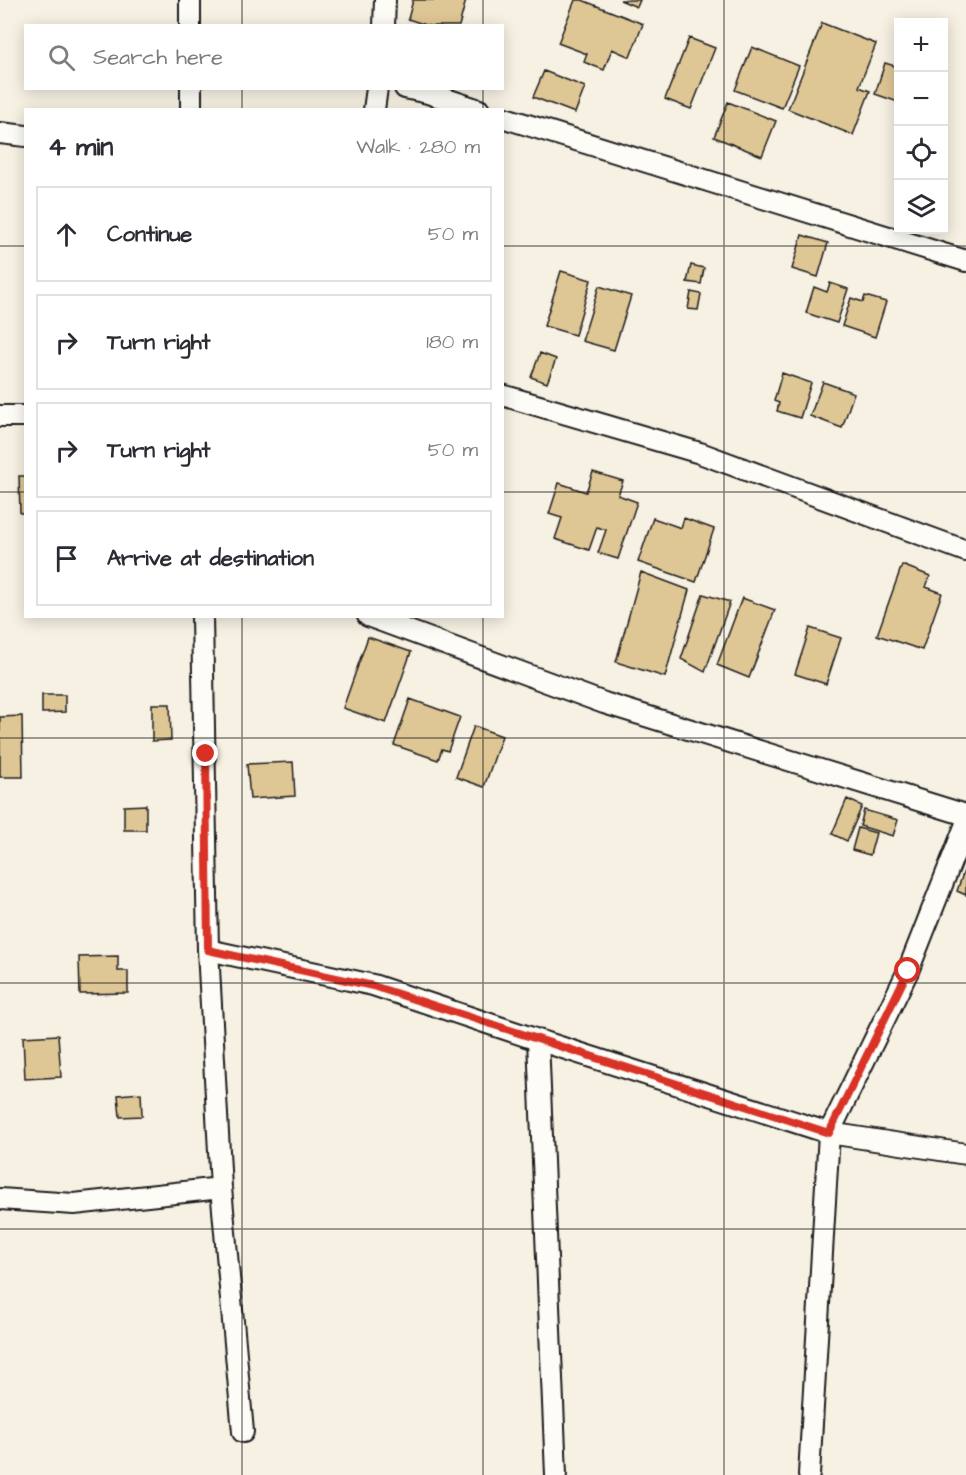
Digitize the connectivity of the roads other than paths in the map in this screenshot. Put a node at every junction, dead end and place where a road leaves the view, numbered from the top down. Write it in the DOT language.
graph roads {
  1 [pos="190,0"];
  2 [pos="385,0"];
  3 [pos="190,24"];
  4 [pos="384,24"];
  5 [pos="190,90"];
  6 [pos="377,90"];
  7 [pos="414,90"];
  8 [pos="191,108"];
  9 [pos="374,108"];
  10 [pos="473,108"];
  11 [pos="504,118"];
  12 [pos="0,133"];
  13 [pos="24,136"];
  14 [pos="966,261"];
  15 [pos="504,396"];
  16 [pos="0,416"];
  17 [pos="24,416"];
  18 [pos="966,551"];
  19 [pos="202,618"];
  20 [pos="373,618"];
  21 [pos="966,815"];
  22 [pos="966,824"];
  23 [pos="208,950"];
  24 [pos="538,1040"];
  25 [pos="829,1133"];
  26 [pos="966,1154"];
  27 [pos="221,1188"];
  28 [pos="0,1199"];
  29 [pos="243,1431"];
  30 [pos="556,1475"];
  31 [pos="809,1475"];
  1 -- 3 [label="street"];
  2 -- 4 [label="street"];
  5 -- 8 [label="street"];
  6 -- 9 [label="street"];
  7 -- 10 [label="street"];
  11 -- 14 [label="street"];
  12 -- 13 [label="street"];
  15 -- 18 [label="street"];
  16 -- 17 [label="street"];
  19 -- 23 [label="street"];
  20 -- 21 [label="street"];
  22 -- 25 [label="street"];
  23 -- 24 [label="street"];
  23 -- 27 [label="street"];
  24 -- 25 [label="street"];
  24 -- 30 [label="street"];
  25 -- 26 [label="street"];
  25 -- 31 [label="street"];
  27 -- 28 [label="street"];
  27 -- 29 [label="street"];
}
